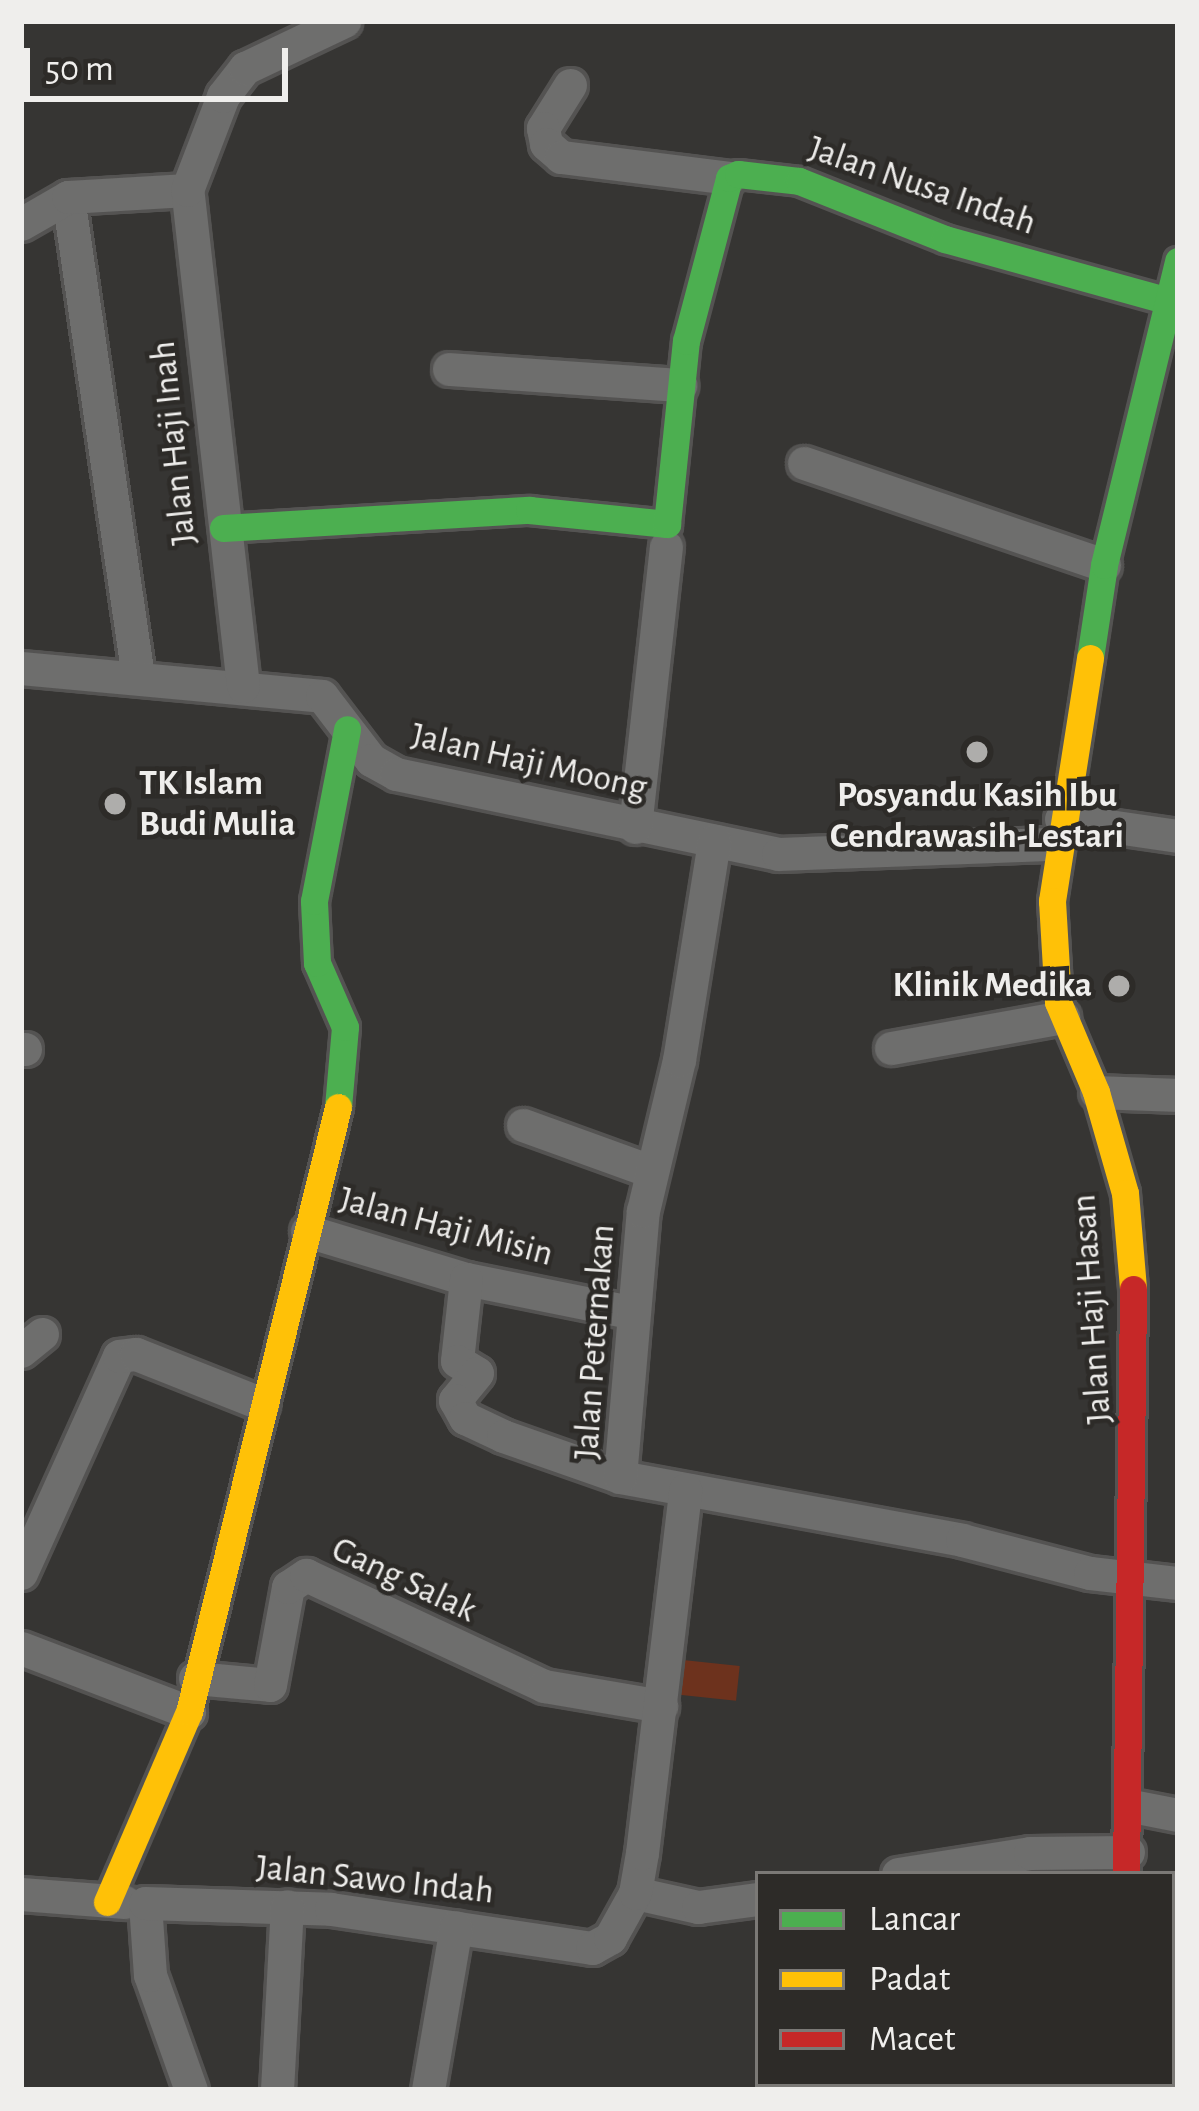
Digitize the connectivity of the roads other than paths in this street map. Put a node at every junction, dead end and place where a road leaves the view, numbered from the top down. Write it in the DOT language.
graph roads {
  1 [pos="344,21"];
  2 [pos="304,29"];
  3 [pos="570,85"];
  4 [pos="729,178"];
  5 [pos="187,190"];
  6 [pos="68,197"];
  7 [pos="21,224"];
  8 [pos="1178,264"];
  9 [pos="1165,300"];
  10 [pos="448,369"];
  11 [pos="680,385"];
  12 [pos="804,463"];
  13 [pos="223,528"];
  14 [pos="666,548"];
  15 [pos="1104,566"];
  16 [pos="21,668"];
  17 [pos="138,674"];
  18 [pos="243,686"];
  19 [pos="347,729"];
  20 [pos="635,826"];
  21 [pos="1058,831"];
  22 [pos="1178,836"];
  23 [pos="714,841"];
  24 [pos="1063,1017"];
  25 [pos="891,1048"];
  26 [pos="1096,1092"];
  27 [pos="1178,1095"];
  28 [pos="523,1125"];
  29 [pos="650,1171"];
  30 [pos="307,1231"];
  31 [pos="466,1279"];
  32 [pos="634,1313"];
  33 [pos="262,1405"];
  34 [pos="620,1477"];
  35 [pos="686,1490"];
  36 [pos="21,1573"];
  37 [pos="1136,1580"];
  38 [pos="1178,1583"];
  39 [pos="21,1648"];
  40 [pos="195,1678"];
  41 [pos="661,1706"];
  42 [pos="189,1712"];
  43 [pos="1132,1806"];
  44 [pos="1178,1815"];
  45 [pos="1127,1863"];
  46 [pos="917,1871"];
  47 [pos="21,1894"];
  48 [pos="635,1894"];
  49 [pos="755,1899"];
  50 [pos="107,1902"];
  51 [pos="145,1903"];
  52 [pos="287,1906"];
  53 [pos="456,1927"];
  54 [pos="191,2090"];
  55 [pos="277,2090"];
  56 [pos="428,2090"];
  1 -- 2 [label="street"];
  2 -- 5 [label="street"];
  3 -- 4 [label="street"];
  4 -- 9 [label="street, Jalan Nusa Indah"];
  4 -- 11 [label="street"];
  5 -- 6 [label="street"];
  5 -- 13 [label="street, Jalan Haji Inah"];
  6 -- 7 [label="street"];
  6 -- 17 [label="street"];
  8 -- 9 [label="street, Jalan Haji Hasan"];
  9 -- 15 [label="street, Jalan Haji Hasan"];
  10 -- 11 [label="street"];
  11 -- 13 [label="street"];
  12 -- 15 [label="street"];
  13 -- 18 [label="street, Jalan Haji Inah"];
  14 -- 20 [label="street"];
  15 -- 21 [label="street, Jalan Haji Hasan"];
  16 -- 17 [label="street, Jalan Haji Moong"];
  17 -- 18 [label="street, Jalan Haji Moong"];
  18 -- 19 [label="street, Jalan Haji Moong"];
  19 -- 20 [label="street, Jalan Haji Moong"];
  19 -- 30 [label="street"];
  20 -- 23 [label="street, Jalan Haji Moong"];
  21 -- 22 [label="street, Jalan Haji Moong"];
  21 -- 23 [label="street, Jalan Haji Moong"];
  21 -- 24 [label="street, Jalan Haji Hasan"];
  23 -- 29 [label="street, Jalan Peternakan"];
  24 -- 25 [label="street"];
  24 -- 26 [label="street, Jalan Haji Hasan"];
  26 -- 27 [label="street"];
  26 -- 37 [label="street, Jalan Haji Hasan"];
  28 -- 29 [label="street"];
  29 -- 32 [label="street, Jalan Peternakan"];
  30 -- 31 [label="street, Jalan Haji Misin"];
  30 -- 33 [label="street"];
  31 -- 32 [label="street, Jalan Haji Misin"];
  31 -- 34 [label="street"];
  32 -- 34 [label="street, Jalan Peternakan"];
  33 -- 36 [label="street"];
  33 -- 40 [label="street"];
  34 -- 35 [label="street, Jalan Peternakan"];
  35 -- 37 [label="street, Jalan Peternakan"];
  35 -- 41 [label="street"];
  37 -- 38 [label="street, Jalan Peternakan"];
  37 -- 43 [label="street, Jalan Haji Hasan"];
  39 -- 42 [label="street"];
  40 -- 41 [label="street, Gang Salak"];
  40 -- 42 [label="street"];
  41 -- 48 [label="street"];
  42 -- 50 [label="street"];
  43 -- 44 [label="street"];
  43 -- 45 [label="street, Jalan Haji Hasan"];
  45 -- 46 [label="street"];
  47 -- 50 [label="street, Jalan Sawo Indah"];
  48 -- 49 [label="street"];
  48 -- 53 [label="street, Jalan Sawo Indah"];
  50 -- 51 [label="street, Jalan Sawo Indah"];
  51 -- 52 [label="street, Jalan Sawo Indah"];
  51 -- 54 [label="street"];
  52 -- 53 [label="street, Jalan Sawo Indah"];
  52 -- 55 [label="street"];
  53 -- 56 [label="street"];
}
